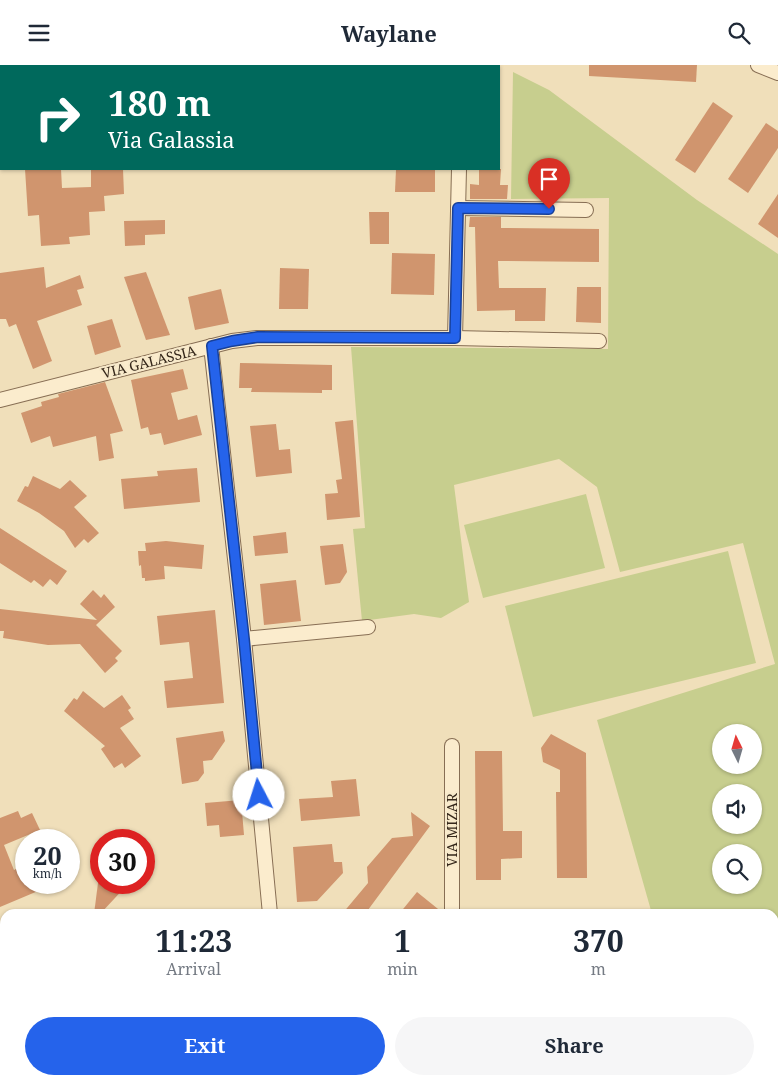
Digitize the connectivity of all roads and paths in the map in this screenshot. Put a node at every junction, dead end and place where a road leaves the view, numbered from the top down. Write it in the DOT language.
graph roads {
  1 [pos="758,65"];
  2 [pos="778,73"];
  3 [pos="459,170"];
  4 [pos="458,208"];
  5 [pos="586,210"];
  6 [pos="455,338"];
  7 [pos="599,341"];
  8 [pos="212,346"];
  9 [pos="0,399"];
  10 [pos="368,627"];
  11 [pos="244,639"];
  12 [pos="452,746"];
  13 [pos="270,909"];
  14 [pos="452,909"];
  1 -- 2 [label="street"];
  3 -- 4 [label="street"];
  4 -- 5 [label="street"];
  4 -- 6 [label="street"];
  6 -- 7 [label="street, VIA GALASSIA"];
  6 -- 8 [label="street, VIA GALASSIA"];
  8 -- 9 [label="street, VIA GALASSIA"];
  8 -- 11 [label="street"];
  10 -- 11 [label="street"];
  11 -- 13 [label="street"];
  12 -- 14 [label="street, VIA MIZAR"];
}
